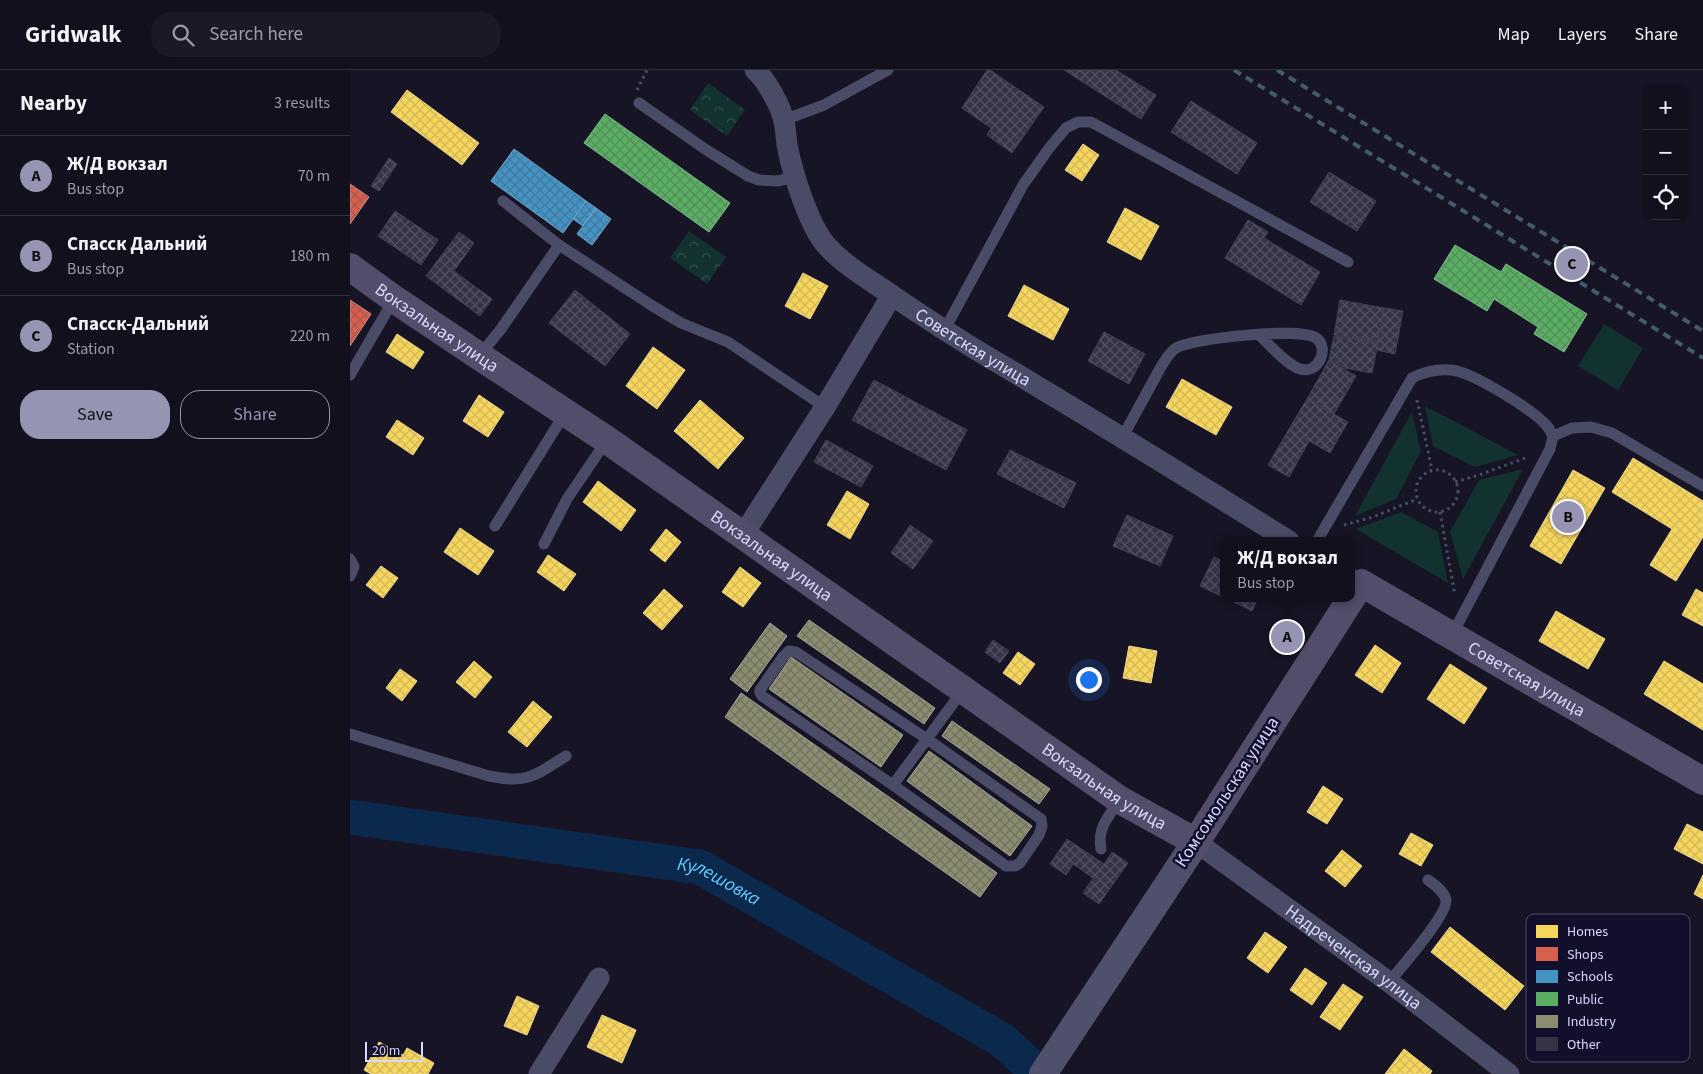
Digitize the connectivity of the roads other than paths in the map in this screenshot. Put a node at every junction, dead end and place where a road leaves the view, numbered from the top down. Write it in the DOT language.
graph roads {
  1 [pos="755,70"];
  2 [pos="888,70"];
  3 [pos="639,103"];
  4 [pos="784,120"];
  5 [pos="796,177"];
  6 [pos="503,201"];
  7 [pos="559,245"];
  8 [pos="1348,262"];
  9 [pos="350,267"];
  10 [pos="892,295"];
  11 [pos="394,299"];
  12 [pos="944,331"];
  13 [pos="1259,335"];
  14 [pos="479,356"];
  15 [pos="350,375"];
  16 [pos="825,407"];
  17 [pos="565,413"];
  18 [pos="1553,436"];
  19 [pos="1122,438"];
  20 [pos="608,440"];
  21 [pos="1703,486"];
  22 [pos="495,526"];
  23 [pos="743,535"];
  24 [pos="1320,536"];
  25 [pos="1283,537"];
  26 [pos="544,544"];
  27 [pos="350,559"];
  28 [pos="350,576"];
  29 [pos="1356,580"];
  30 [pos="1343,602"];
  31 [pos="1456,628"];
  32 [pos="963,690"];
  33 [pos="350,734"];
  34 [pos="927,739"];
  35 [pos="566,756"];
  36 [pos="1703,781"];
  37 [pos="893,785"];
  38 [pos="1120,800"];
  39 [pos="1196,842"];
  40 [pos="1101,849"];
  41 [pos="1428,880"];
  42 [pos="599,978"];
  43 [pos="1389,982"];
  44 [pos="539,1074"];
  45 [pos="1044,1074"];
  46 [pos="1509,1074"];
  1 -- 4 [label="street, Советская улица"];
  2 -- 4 [label="lane"];
  3 -- 5 [label="lane"];
  4 -- 5 [label="street, Советская улица"];
  5 -- 10 [label="street, Советская улица"];
  6 -- 7 [label="lane"];
  7 -- 14 [label="lane"];
  7 -- 16 [label="lane"];
  8 -- 12 [label="lane"];
  9 -- 11 [label="main road, Вокзальная улица"];
  10 -- 12 [label="street, Советская улица"];
  10 -- 16 [label="street"];
  11 -- 14 [label="main road, Вокзальная улица"];
  11 -- 15 [label="lane"];
  12 -- 19 [label="street, Советская улица"];
  13 -- 13 [label="lane"];
  13 -- 19 [label="lane"];
  14 -- 17 [label="main road, Вокзальная улица"];
  16 -- 23 [label="street"];
  17 -- 20 [label="main road, Вокзальная улица"];
  17 -- 22 [label="lane"];
  18 -- 21 [label="lane"];
  18 -- 24 [label="lane"];
  18 -- 31 [label="lane"];
  19 -- 25 [label="street, Советская улица"];
  20 -- 23 [label="main road, Вокзальная улица"];
  20 -- 26 [label="lane"];
  23 -- 32 [label="main road, Вокзальная улица"];
  27 -- 28 [label="lane"];
  29 -- 31 [label="main road, Советская улица"];
  30 -- 39 [label="main road, Комсомольская улица"];
  31 -- 36 [label="main road, Советская улица"];
  32 -- 34 [label="lane"];
  32 -- 38 [label="main road, Вокзальная улица"];
  33 -- 35 [label="lane"];
  34 -- 37 [label="lane"];
  34 -- 37 [label="lane"];
  34 -- 37 [label="lane"];
  38 -- 39 [label="main road, Вокзальная улица"];
  38 -- 40 [label="lane"];
  39 -- 43 [label="street, Надреченская улица"];
  39 -- 45 [label="main road, Комсомольская улица"];
  41 -- 43 [label="lane"];
  42 -- 44 [label="street"];
  43 -- 46 [label="street, Надреченская улица"];
}
